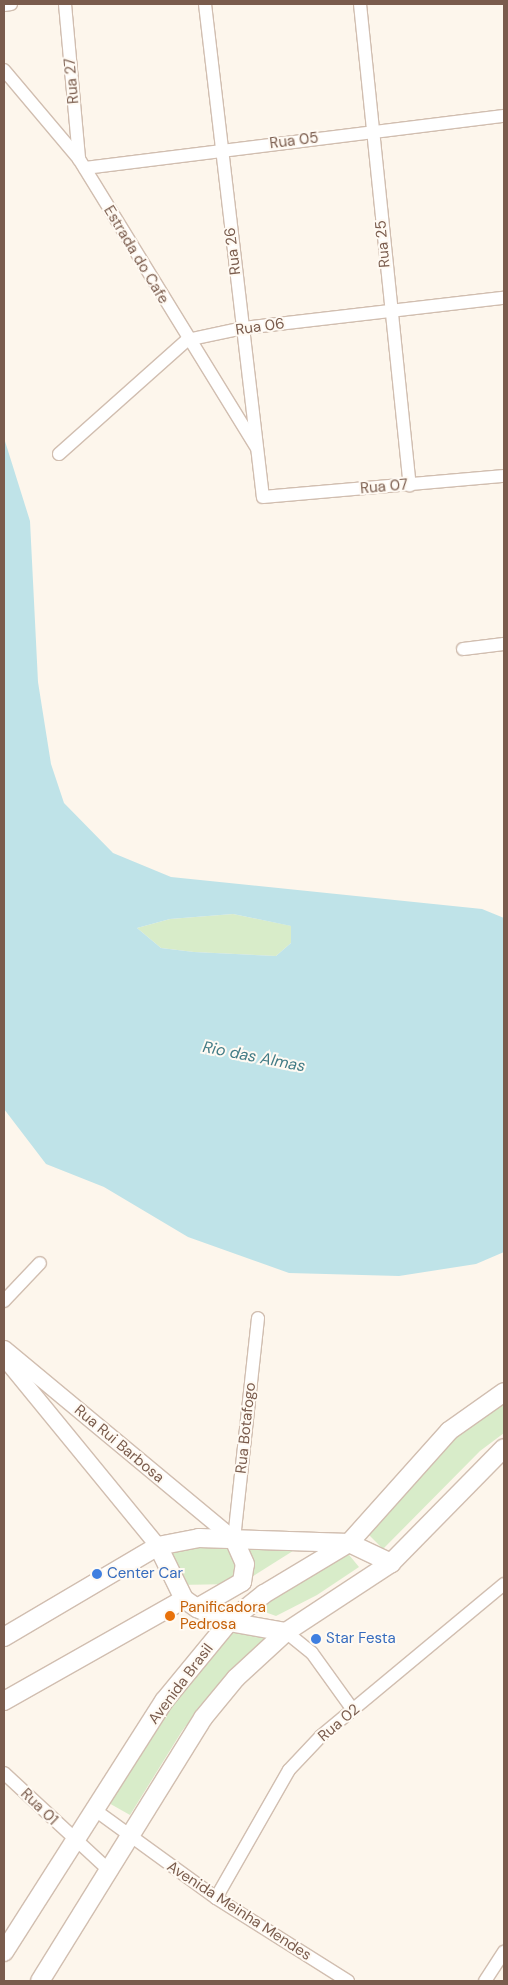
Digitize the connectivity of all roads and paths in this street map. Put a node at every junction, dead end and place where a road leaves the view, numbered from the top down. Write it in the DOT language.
graph roads {
  1 [pos="11,4"];
  2 [pos="65,4"];
  3 [pos="205,4"];
  4 [pos="360,4"];
  5 [pos="4,5"];
  6 [pos="4,70"];
  7 [pos="504,116"];
  8 [pos="373,132"];
  9 [pos="221,149"];
  10 [pos="82,164"];
  11 [pos="504,298"];
  12 [pos="389,311"];
  13 [pos="243,328"];
  14 [pos="187,340"];
  15 [pos="258,449"];
  16 [pos="60,454"];
  17 [pos="504,476"];
  18 [pos="410,485"];
  19 [pos="263,498"];
  20 [pos="504,644"];
  21 [pos="463,649"];
  22 [pos="40,1263"];
  23 [pos="4,1301"];
  24 [pos="258,1318"];
  25 [pos="4,1348"];
  26 [pos="4,1358"];
  27 [pos="504,1392"];
  28 [pos="504,1448"];
  29 [pos="234,1539"];
  30 [pos="349,1543"];
  31 [pos="158,1546"];
  32 [pos="391,1563"];
  33 [pos="504,1584"];
  34 [pos="190,1604"];
  35 [pos="229,1622"];
  36 [pos="286,1632"];
  37 [pos="4,1637"];
  38 [pos="4,1700"];
  39 [pos="353,1710"];
  40 [pos="4,1773"];
  41 [pos="95,1810"];
  42 [pos="131,1839"];
  43 [pos="74,1841"];
  44 [pos="110,1871"];
  45 [pos="216,1898"];
  46 [pos="4,1952"];
  47 [pos="504,1952"];
  48 [pos="40,1981"];
  49 [pos="348,1981"];
  50 [pos="485,1981"];
  1 -- 5 [label="street"];
  2 -- 10 [label="street, Rua 27"];
  3 -- 9 [label="street, Rua 26"];
  4 -- 8 [label="street, Rua 25"];
  6 -- 10 [label="street, Estrada do Cafe"];
  7 -- 8 [label="street, Rua 05"];
  8 -- 9 [label="street, Rua 05"];
  8 -- 12 [label="street, Rua 25"];
  9 -- 10 [label="street, Rua 05"];
  9 -- 13 [label="street, Rua 26"];
  10 -- 14 [label="street, Estrada do Cafe"];
  11 -- 12 [label="street, Rua 06"];
  12 -- 13 [label="street, Rua 06"];
  12 -- 18 [label="street, Rua 25"];
  13 -- 14 [label="street, Rua 06"];
  13 -- 15 [label="street, Rua 26"];
  14 -- 15 [label="street, Estrada do Cafe"];
  14 -- 16 [label="street, Rua 06"];
  15 -- 19 [label="street, Rua 26"];
  17 -- 18 [label="street, Rua 07"];
  18 -- 19 [label="street, Rua 07"];
  20 -- 21 [label="street"];
  22 -- 23 [label="street"];
  24 -- 29 [label="street, Rua Botafogo"];
  25 -- 29 [label="street, Rua Rui Barbosa"];
  26 -- 31 [label="street, Rua Rui Barbosa"];
  27 -- 30 [label="main road, Avenida Brasil"];
  28 -- 32 [label="main road"];
  29 -- 30 [label="main road"];
  29 -- 31 [label="main road"];
  29 -- 34 [label="main road"];
  30 -- 32 [label="main road"];
  30 -- 35 [label="main road, Avenida Brasil"];
  31 -- 34 [label="main road"];
  31 -- 37 [label="main road"];
  32 -- 36 [label="main road"];
  33 -- 39 [label="street, Rua 02"];
  34 -- 35 [label="main road"];
  34 -- 38 [label="main road"];
  35 -- 36 [label="main road"];
  35 -- 41 [label="main road, Avenida Brasil"];
  36 -- 39 [label="street"];
  36 -- 42 [label="main road"];
  39 -- 45 [label="street, Rua 02"];
  40 -- 43 [label="street, Rua 01"];
  41 -- 42 [label="street, Avenida Meinha Mendes"];
  41 -- 43 [label="main road, Avenida Brasil"];
  42 -- 44 [label="main road"];
  42 -- 45 [label="street, Avenida Meinha Mendes"];
  43 -- 44 [label="street, Rua 01"];
  43 -- 46 [label="main road, Avenida Brasil"];
  44 -- 48 [label="main road"];
  45 -- 49 [label="street, Avenida Meinha Mendes"];
  47 -- 50 [label="street"];
}
